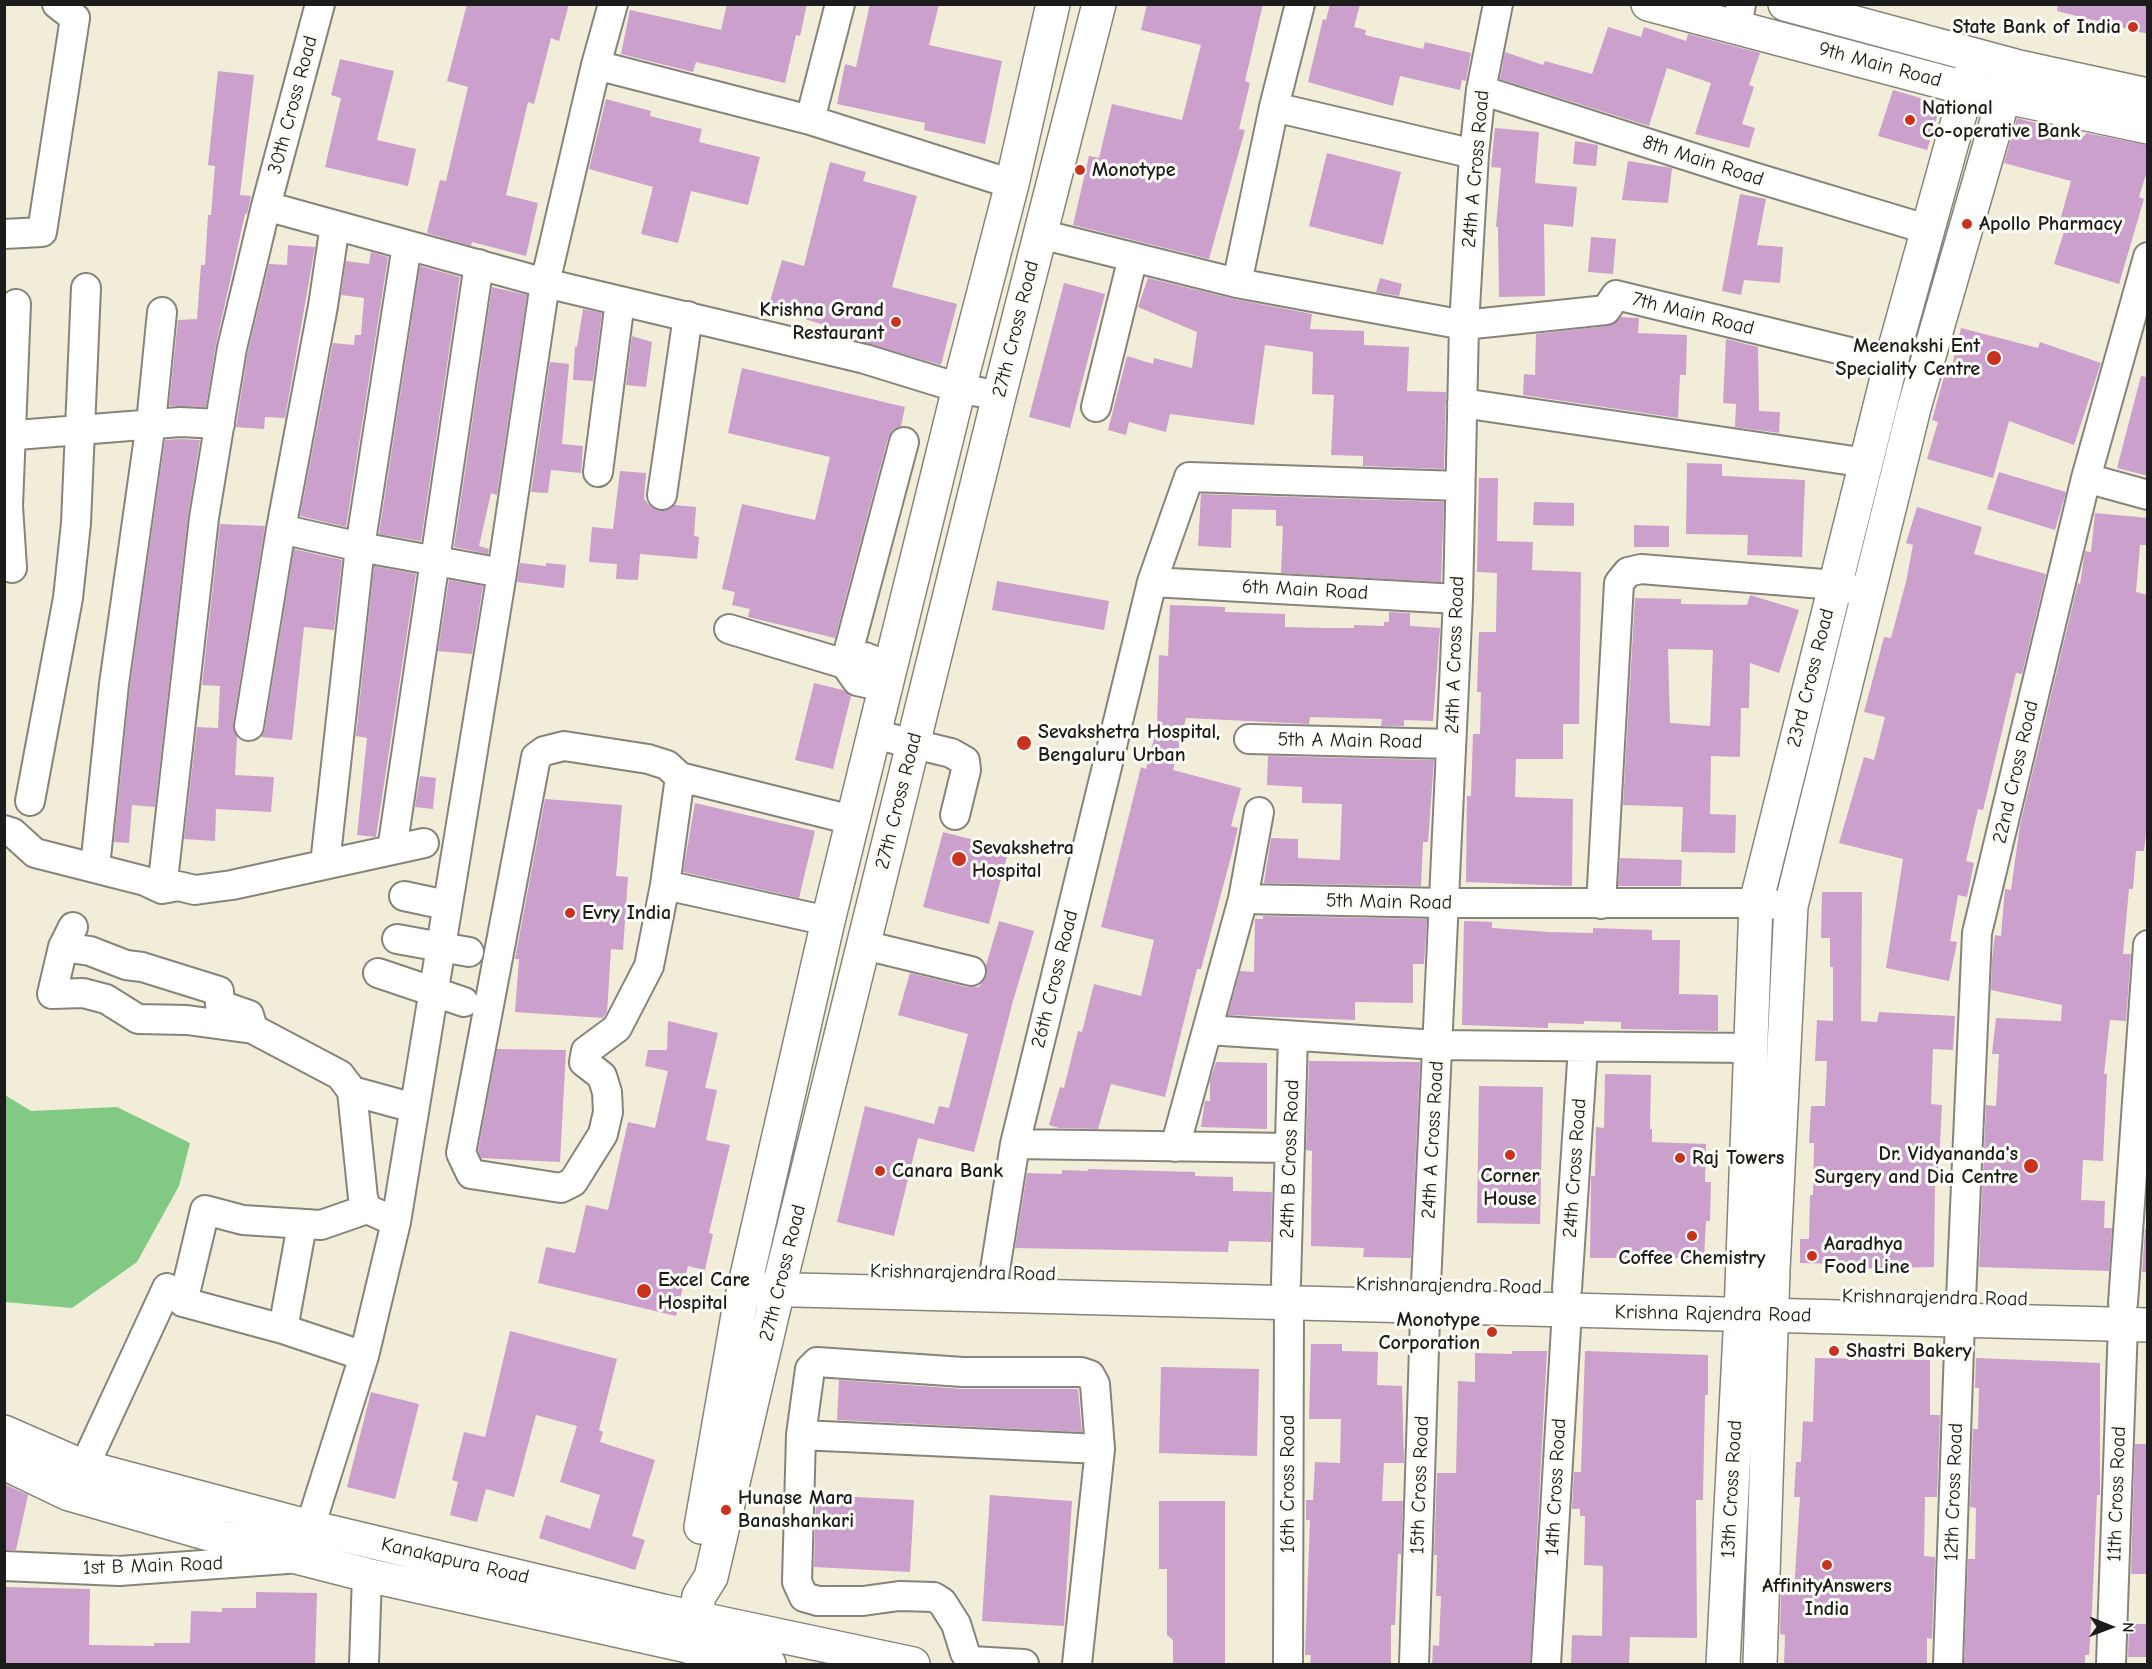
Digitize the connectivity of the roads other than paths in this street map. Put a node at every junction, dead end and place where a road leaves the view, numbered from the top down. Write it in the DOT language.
graph roads {
  1 [pos="57,4"];
  2 [pos="320,4"];
  3 [pos="613,4"];
  4 [pos="840,4"];
  5 [pos="1053,4"];
  6 [pos="1099,4"];
  7 [pos="1300,4"];
  8 [pos="1498,4"];
  9 [pos="1648,4"];
  10 [pos="1785,4"];
  11 [pos="1739,16"];
  12 [pos="1976,56"];
  13 [pos="596,65"];
  14 [pos="2009,81"];
  15 [pos="1969,88"];
  16 [pos="1481,90"];
  17 [pos="2148,95"];
  18 [pos="1274,107"];
  19 [pos="810,120"];
  20 [pos="2148,127"];
  21 [pos="1474,154"];
  22 [pos="1012,184"];
  23 [pos="266,206"];
  24 [pos="335,225"];
  25 [pos="1926,229"];
  26 [pos="4,234"];
  27 [pos="1040,234"];
  28 [pos="407,245"];
  29 [pos="1134,257"];
  30 [pos="2148,257"];
  31 [pos="479,264"];
  32 [pos="545,283"];
  33 [pos="1237,283"];
  34 [pos="86,288"];
  35 [pos="620,301"];
  36 [pos="16,304"];
  37 [pos="2140,310"];
  38 [pos="162,312"];
  39 [pos="688,316"];
  40 [pos="1464,325"];
  41 [pos="1891,362"];
  42 [pos="958,388"];
  43 [pos="999,396"];
  44 [pos="1462,403"];
  45 [pos="1096,407"];
  46 [pos="151,423"];
  47 [pos="220,424"];
  48 [pos="81,431"];
  49 [pos="7,436"];
  50 [pos="904,442"];
  51 [pos="1867,463"];
  52 [pos="598,472"];
  53 [pos="2085,478"];
  54 [pos="1460,486"];
  55 [pos="662,495"];
  56 [pos="2148,495"];
  57 [pos="281,529"];
  58 [pos="360,547"];
  59 [pos="434,560"];
  60 [pos="12,568"];
  61 [pos="502,573"];
  62 [pos="1152,582"];
  63 [pos="1835,585"];
  64 [pos="1868,593"];
  65 [pos="1458,599"];
  66 [pos="729,629"];
  67 [pos="845,664"];
  68 [pos="887,677"];
  69 [pos="249,726"];
  70 [pos="873,734"];
  71 [pos="1249,739"];
  72 [pos="913,744"];
  73 [pos="1452,744"];
  74 [pos="680,777"];
  75 [pos="30,801"];
  76 [pos="1259,812"];
  77 [pos="955,815"];
  78 [pos="852,820"];
  79 [pos="4,830"];
  80 [pos="424,843"];
  81 [pos="392,850"];
  82 [pos="325,864"];
  83 [pos="95,867"];
  84 [pos="665,885"];
  85 [pos="162,889"];
  86 [pos="404,896"];
  87 [pos="1243,899"];
  88 [pos="1444,903"];
  89 [pos="1756,903"];
  90 [pos="1601,904"];
  91 [pos="446,905"];
  92 [pos="1791,906"];
  93 [pos="828,921"];
  94 [pos="397,939"];
  95 [pos="864,945"];
  96 [pos="2148,945"];
  97 [pos="440,946"];
  98 [pos="469,952"];
  99 [pos="971,970"];
  100 [pos="378,973"];
  101 [pos="433,991"];
  102 [pos="464,1002"];
  103 [pos="253,1029"];
  104 [pos="1208,1030"];
  105 [pos="1293,1036"];
  106 [pos="1437,1045"];
  107 [pos="1583,1047"];
  108 [pos="1750,1048"];
  109 [pos="352,1091"];
  110 [pos="414,1108"];
  111 [pos="1015,1144"];
  112 [pos="1175,1147"];
  113 [pos="1290,1148"];
  114 [pos="367,1209"];
  115 [pos="396,1222"];
  116 [pos="302,1225"];
  117 [pos="747,1279"];
  118 [pos="782,1279"];
  119 [pos="992,1285"];
  120 [pos="167,1288"];
  121 [pos="1288,1293"];
  122 [pos="1425,1296"];
  123 [pos="1567,1300"];
  124 [pos="1756,1304"];
  125 [pos="1960,1309"];
  126 [pos="2135,1314"];
  127 [pos="283,1329"];
  128 [pos="364,1356"];
  129 [pos="4,1432"];
  130 [pos="801,1435"];
  131 [pos="1101,1449"];
  132 [pos="4,1463"];
  133 [pos="84,1467"];
  134 [pos="305,1543"];
  135 [pos="4,1566"];
  136 [pos="367,1575"];
  137 [pos="694,1631"];
  138 [pos="364,1665"];
  139 [pos="769,1665"];
  140 [pos="913,1665"];
  141 [pos="1024,1665"];
  142 [pos="1077,1665"];
  143 [pos="1288,1665"];
  144 [pos="1414,1665"];
  145 [pos="1546,1665"];
  146 [pos="1723,1665"];
  147 [pos="1760,1665"];
  148 [pos="1948,1665"];
  149 [pos="2111,1665"];
  1 -- 26 [label="street"];
  2 -- 23 [label="street, 30th Cross Road"];
  3 -- 13 [label="street"];
  4 -- 19 [label="street"];
  5 -- 22 [label="main road, 27th Cross Road"];
  6 -- 27 [label="main road, 27th Cross Road"];
  7 -- 18 [label="street"];
  8 -- 16 [label="street, 24th A Cross Road"];
  9 -- 11 [label="main road, 9th Main Road"];
  10 -- 12 [label="main road, 9th Main Road"];
  11 -- 15 [label="main road, 9th Main Road"];
  12 -- 14 [label="main road, 9th Main Road"];
  12 -- 15 [label="main road, 23rd Cross Road"];
  13 -- 19 [label="street"];
  13 -- 32 [label="street"];
  14 -- 15 [label="main road, 9th Main Road"];
  14 -- 17 [label="main road, 9th Main Road"];
  14 -- 20 [label="main road, 9th Main Road"];
  14 -- 64 [label="main road, 23rd Cross Road"];
  15 -- 25 [label="main road, 23rd Cross Road"];
  16 -- 21 [label="street, 24th A Cross Road"];
  16 -- 25 [label="street, 8th Main Road"];
  18 -- 21 [label="street"];
  18 -- 33 [label="street"];
  19 -- 22 [label="street"];
  21 -- 40 [label="street, 24th A Cross Road"];
  22 -- 42 [label="main road, 27th Cross Road"];
  23 -- 24 [label="street"];
  23 -- 47 [label="street, 30th Cross Road"];
  24 -- 28 [label="street"];
  24 -- 57 [label="street"];
  25 -- 41 [label="main road, 23rd Cross Road"];
  27 -- 29 [label="street"];
  27 -- 43 [label="main road, 27th Cross Road"];
  28 -- 31 [label="street"];
  28 -- 58 [label="street"];
  29 -- 33 [label="street"];
  29 -- 45 [label="street"];
  30 -- 37 [label="street, 22nd Cross Road"];
  31 -- 32 [label="street"];
  31 -- 59 [label="street"];
  32 -- 35 [label="street"];
  32 -- 61 [label="street"];
  33 -- 40 [label="street"];
  34 -- 48 [label="street"];
  35 -- 39 [label="street"];
  35 -- 52 [label="street"];
  36 -- 49 [label="street"];
  37 -- 53 [label="street, 22nd Cross Road"];
  38 -- 46 [label="street"];
  39 -- 42 [label="street"];
  39 -- 55 [label="street"];
  40 -- 41 [label="street, 7th Main Road"];
  40 -- 44 [label="street, 24th A Cross Road"];
  41 -- 51 [label="main road, 23rd Cross Road"];
  42 -- 43 [label="street"];
  42 -- 68 [label="main road, 27th Cross Road"];
  43 -- 72 [label="main road, 27th Cross Road"];
  44 -- 51 [label="street"];
  44 -- 54 [label="street, 24th A Cross Road"];
  46 -- 47 [label="street"];
  46 -- 48 [label="street"];
  46 -- 83 [label="street"];
  47 -- 85 [label="street, 30th Cross Road"];
  48 -- 49 [label="street"];
  48 -- 75 [label="street"];
  49 -- 60 [label="street"];
  50 -- 67 [label="street"];
  51 -- 63 [label="main road, 23rd Cross Road"];
  53 -- 56 [label="street"];
  53 -- 125 [label="street, 22nd Cross Road"];
  54 -- 62 [label="street, 26th Cross Road"];
  54 -- 65 [label="street, 24th A Cross Road"];
  57 -- 58 [label="street"];
  57 -- 69 [label="street"];
  58 -- 59 [label="street"];
  58 -- 82 [label="street"];
  59 -- 61 [label="street"];
  59 -- 81 [label="street"];
  61 -- 91 [label="street"];
  62 -- 65 [label="street, 6th Main Road"];
  62 -- 111 [label="street, 26th Cross Road"];
  63 -- 64 [label="street"];
  63 -- 89 [label="main road, 23rd Cross Road"];
  63 -- 90 [label="street"];
  64 -- 92 [label="main road, 23rd Cross Road"];
  65 -- 73 [label="street, 24th A Cross Road"];
  66 -- 67 [label="street"];
  67 -- 68 [label="street"];
  68 -- 70 [label="main road, 27th Cross Road"];
  70 -- 72 [label="street"];
  70 -- 78 [label="main road, 27th Cross Road"];
  71 -- 73 [label="street, 5th A Main Road"];
  72 -- 77 [label="street"];
  72 -- 95 [label="main road, 27th Cross Road"];
  73 -- 88 [label="street, 24th A Cross Road"];
  74 -- 78 [label="street"];
  74 -- 84 [label="street"];
  74 -- 84 [label="street"];
  76 -- 87 [label="street"];
  78 -- 93 [label="main road, 27th Cross Road"];
  79 -- 83 [label="street"];
  80 -- 81 [label="street"];
  81 -- 82 [label="street"];
  82 -- 85 [label="street"];
  83 -- 85 [label="street"];
  84 -- 93 [label="street"];
  86 -- 91 [label="street"];
  87 -- 88 [label="street, 5th Main Road"];
  87 -- 104 [label="street"];
  88 -- 90 [label="street, 5th Main Road"];
  88 -- 106 [label="street, 24th A Cross Road"];
  89 -- 90 [label="street, 5th Main Road"];
  89 -- 92 [label="street, 5th Main Road"];
  89 -- 108 [label="main road, 23rd Cross Road"];
  91 -- 97 [label="street"];
  92 -- 124 [label="main road, 23rd Cross Road"];
  93 -- 117 [label="main road, 27th Cross Road"];
  94 -- 97 [label="street"];
  95 -- 99 [label="street"];
  95 -- 118 [label="main road, 27th Cross Road"];
  96 -- 126 [label="street, 11th Cross Road"];
  97 -- 98 [label="street"];
  97 -- 101 [label="street"];
  100 -- 101 [label="street"];
  101 -- 102 [label="street"];
  101 -- 110 [label="street"];
  103 -- 103 [label="street"];
  103 -- 109 [label="street"];
  104 -- 105 [label="street"];
  104 -- 112 [label="street"];
  105 -- 106 [label="street"];
  105 -- 113 [label="street, 24th B Cross Road"];
  106 -- 107 [label="street"];
  106 -- 122 [label="street, 24th A Cross Road"];
  107 -- 108 [label="street"];
  107 -- 123 [label="street, 24th Cross Road"];
  108 -- 124 [label="main road, 23rd Cross Road"];
  109 -- 110 [label="street"];
  109 -- 114 [label="street"];
  110 -- 115 [label="street"];
  111 -- 112 [label="street"];
  111 -- 119 [label="street, 26th Cross Road"];
  112 -- 113 [label="street"];
  113 -- 121 [label="street, 24th B Cross Road"];
  114 -- 115 [label="street"];
  114 -- 116 [label="street"];
  115 -- 128 [label="street"];
  116 -- 127 [label="street"];
  116 -- 127 [label="street"];
  117 -- 118 [label="main road, Krishnarajendra Road"];
  117 -- 137 [label="main road, 27th Cross Road"];
  118 -- 119 [label="main road, Krishnarajendra Road"];
  118 -- 137 [label="main road, 27th Cross Road"];
  119 -- 121 [label="main road, Krishnarajendra Road"];
  120 -- 133 [label="street"];
  121 -- 122 [label="main road, Krishnarajendra Road"];
  121 -- 143 [label="street, 16th Cross Road"];
  122 -- 123 [label="main road, Krishnarajendra Road"];
  122 -- 144 [label="street, 15th Cross Road"];
  123 -- 124 [label="main road, Krishnarajendra Road"];
  123 -- 145 [label="street, 14th Cross Road"];
  124 -- 125 [label="main road, Krishna Rajendra Road"];
  124 -- 146 [label="main road, 13th Cross Road"];
  124 -- 147 [label="main road, 13th Cross Road"];
  125 -- 126 [label="main road, Krishna Rajendra Road"];
  125 -- 148 [label="street, 12th Cross Road"];
  126 -- 149 [label="street, 11th Cross Road"];
  127 -- 128 [label="street"];
  128 -- 134 [label="street"];
  129 -- 133 [label="main road, Kanakapura Road"];
  130 -- 131 [label="street"];
  130 -- 131 [label="street"];
  130 -- 141 [label="street"];
  131 -- 142 [label="street"];
  132 -- 134 [label="main road, Kanakapura Road"];
  133 -- 134 [label="main road, Kanakapura Road"];
  134 -- 135 [label="street, 1st B Main Road"];
  134 -- 136 [label="main road, Kanakapura Road"];
  134 -- 137 [label="main road, Kanakapura Road"];
  136 -- 137 [label="main road, Kanakapura Road"];
  136 -- 138 [label="street"];
  137 -- 139 [label="main road, Kanakapura Road"];
  137 -- 140 [label="main road, Kanakapura Road"];
}
